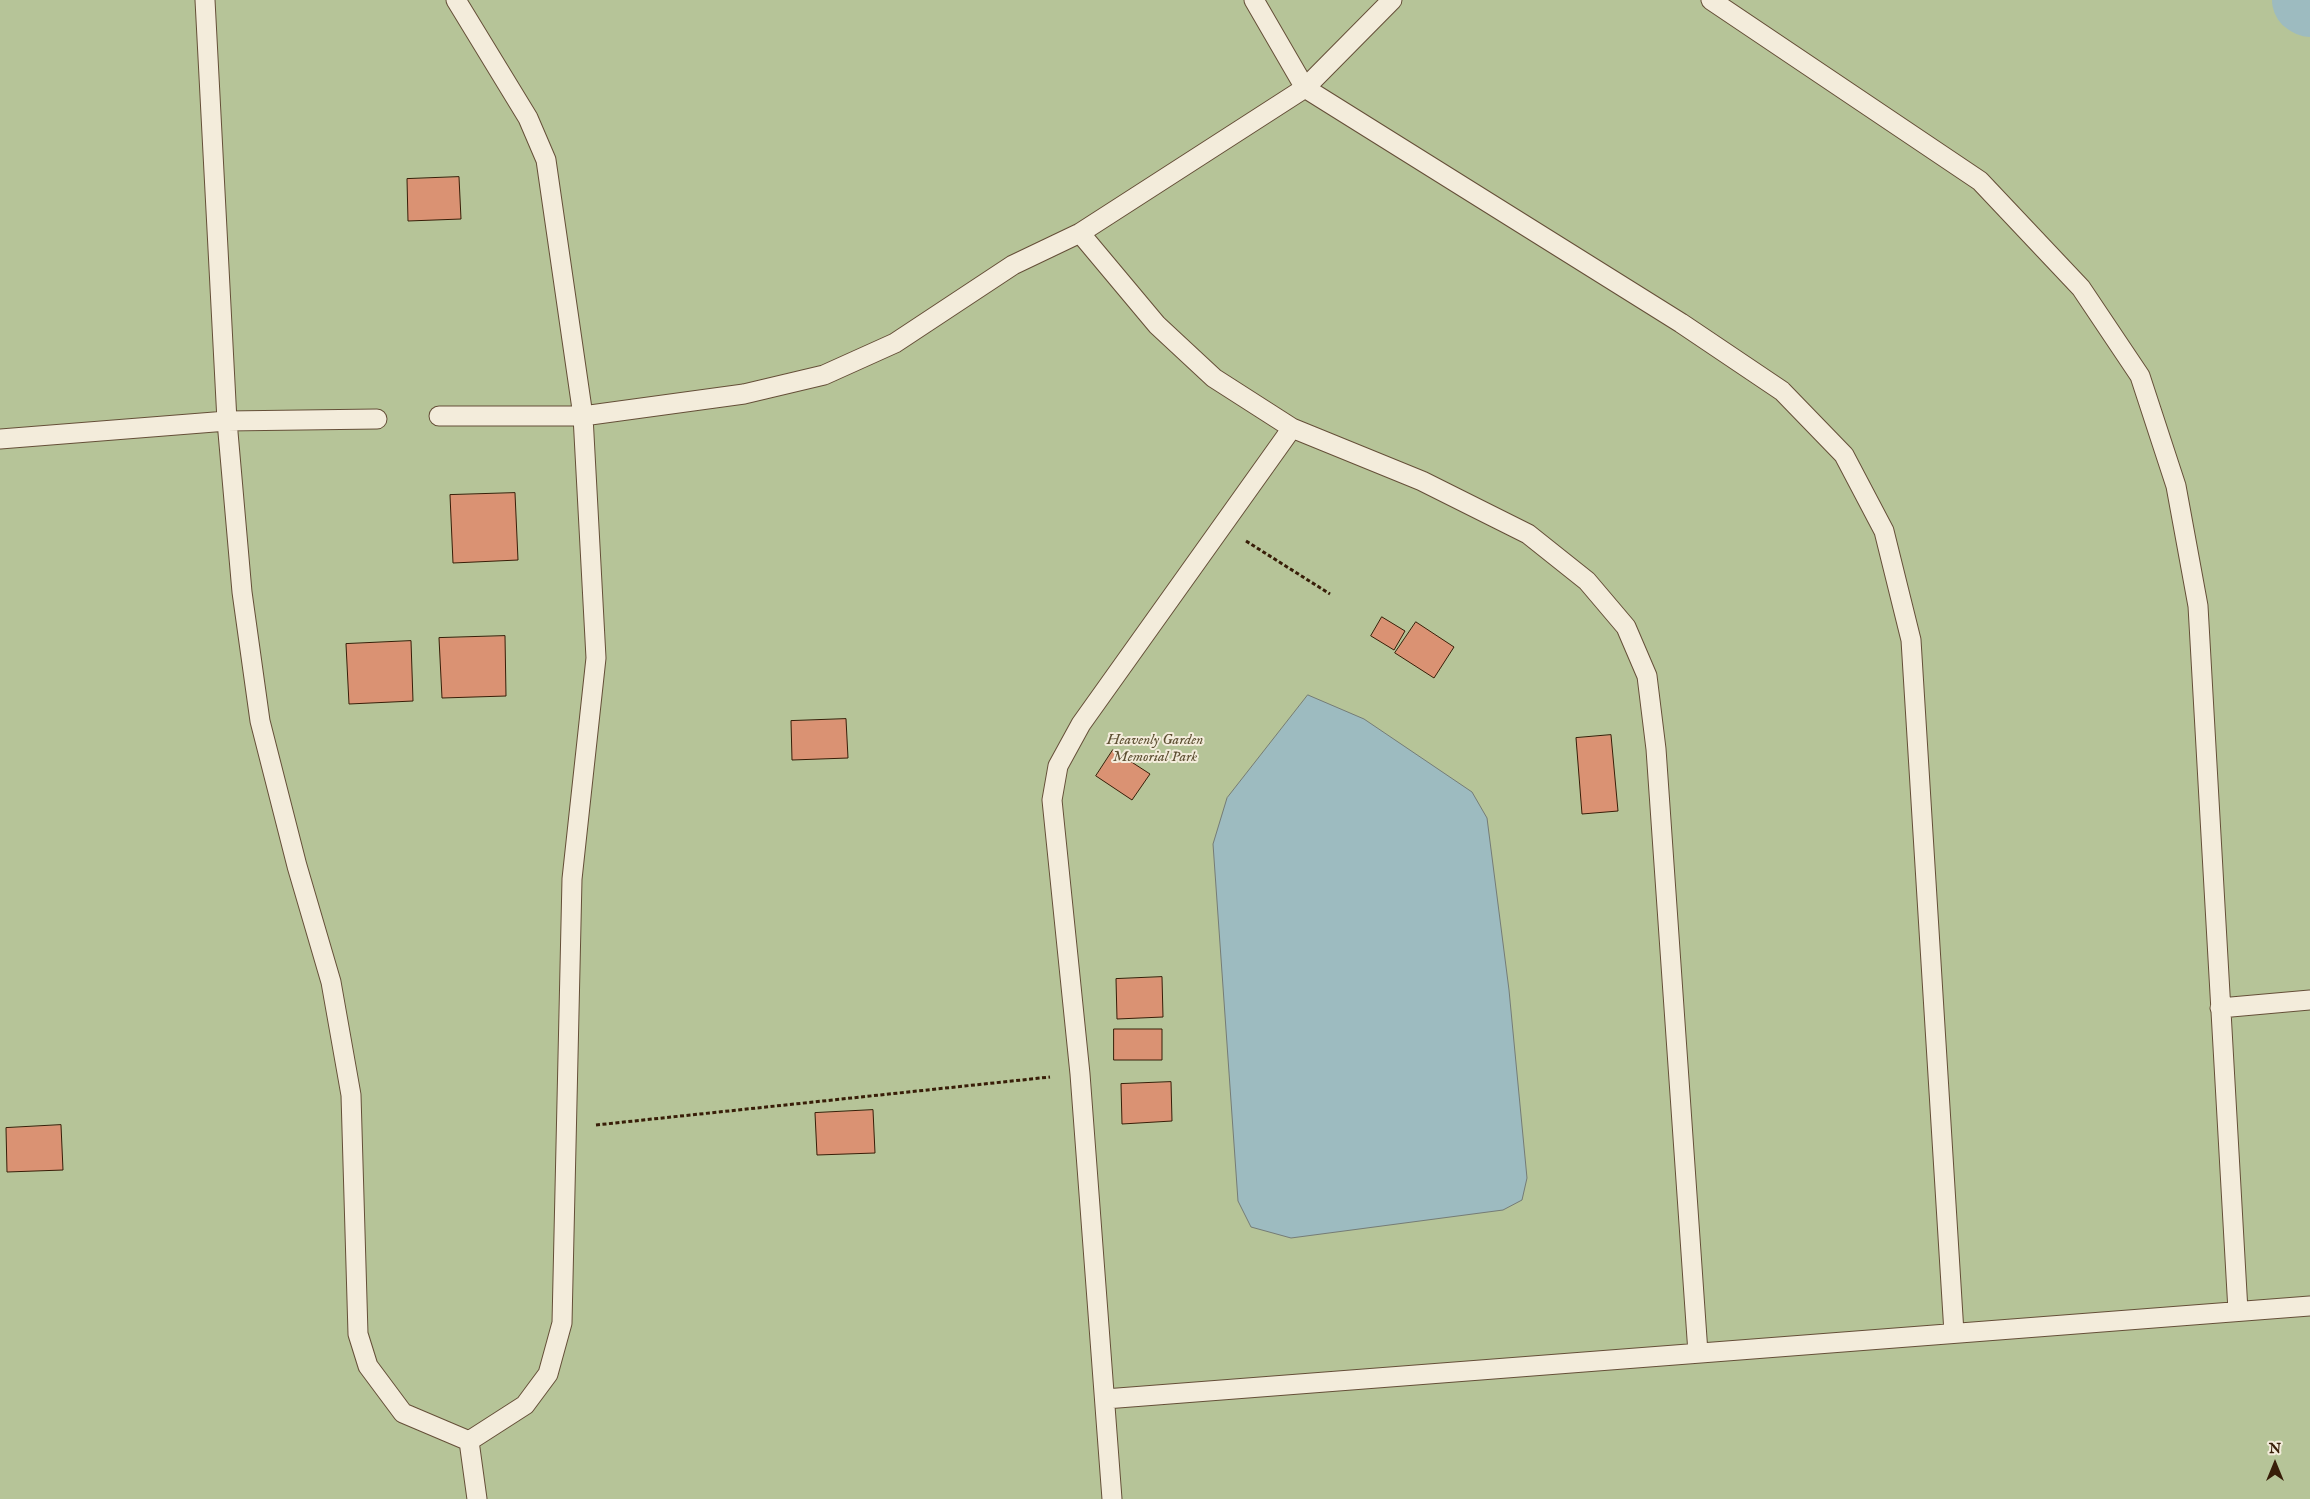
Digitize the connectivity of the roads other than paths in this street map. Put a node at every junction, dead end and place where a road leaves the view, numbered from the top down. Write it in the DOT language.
graph roads {
  1 [pos="205,0"];
  2 [pos="456,0"];
  3 [pos="1254,0"];
  4 [pos="1392,0"];
  5 [pos="1711,0"];
  6 [pos="1305,88"];
  7 [pos="1080,233"];
  8 [pos="439,416"];
  9 [pos="583,416"];
  10 [pos="378,419"];
  11 [pos="227,422"];
  12 [pos="1292,428"];
  13 [pos="0,438"];
  14 [pos="2310,1000"];
  15 [pos="2220,1008"];
  16 [pos="2310,1306"];
  17 [pos="2238,1311"];
  18 [pos="1954,1333"];
  19 [pos="1698,1353"];
  20 [pos="1105,1399"];
  21 [pos="470,1441"];
  22 [pos="476,1499"];
  23 [pos="1112,1499"];
  1 -- 11 [label="lane"];
  2 -- 9 [label="lane"];
  3 -- 6 [label="lane"];
  4 -- 6 [label="lane"];
  5 -- 15 [label="lane"];
  6 -- 7 [label="lane"];
  6 -- 18 [label="lane"];
  7 -- 9 [label="lane"];
  7 -- 12 [label="lane"];
  8 -- 9 [label="lane"];
  9 -- 21 [label="lane"];
  10 -- 11 [label="lane"];
  11 -- 13 [label="lane"];
  11 -- 21 [label="lane"];
  12 -- 19 [label="lane"];
  12 -- 20 [label="lane"];
  14 -- 15 [label="lane"];
  15 -- 17 [label="lane"];
  16 -- 17 [label="lane"];
  17 -- 18 [label="lane"];
  18 -- 19 [label="lane"];
  19 -- 20 [label="lane"];
  20 -- 23 [label="lane"];
  21 -- 22 [label="lane"];
}
